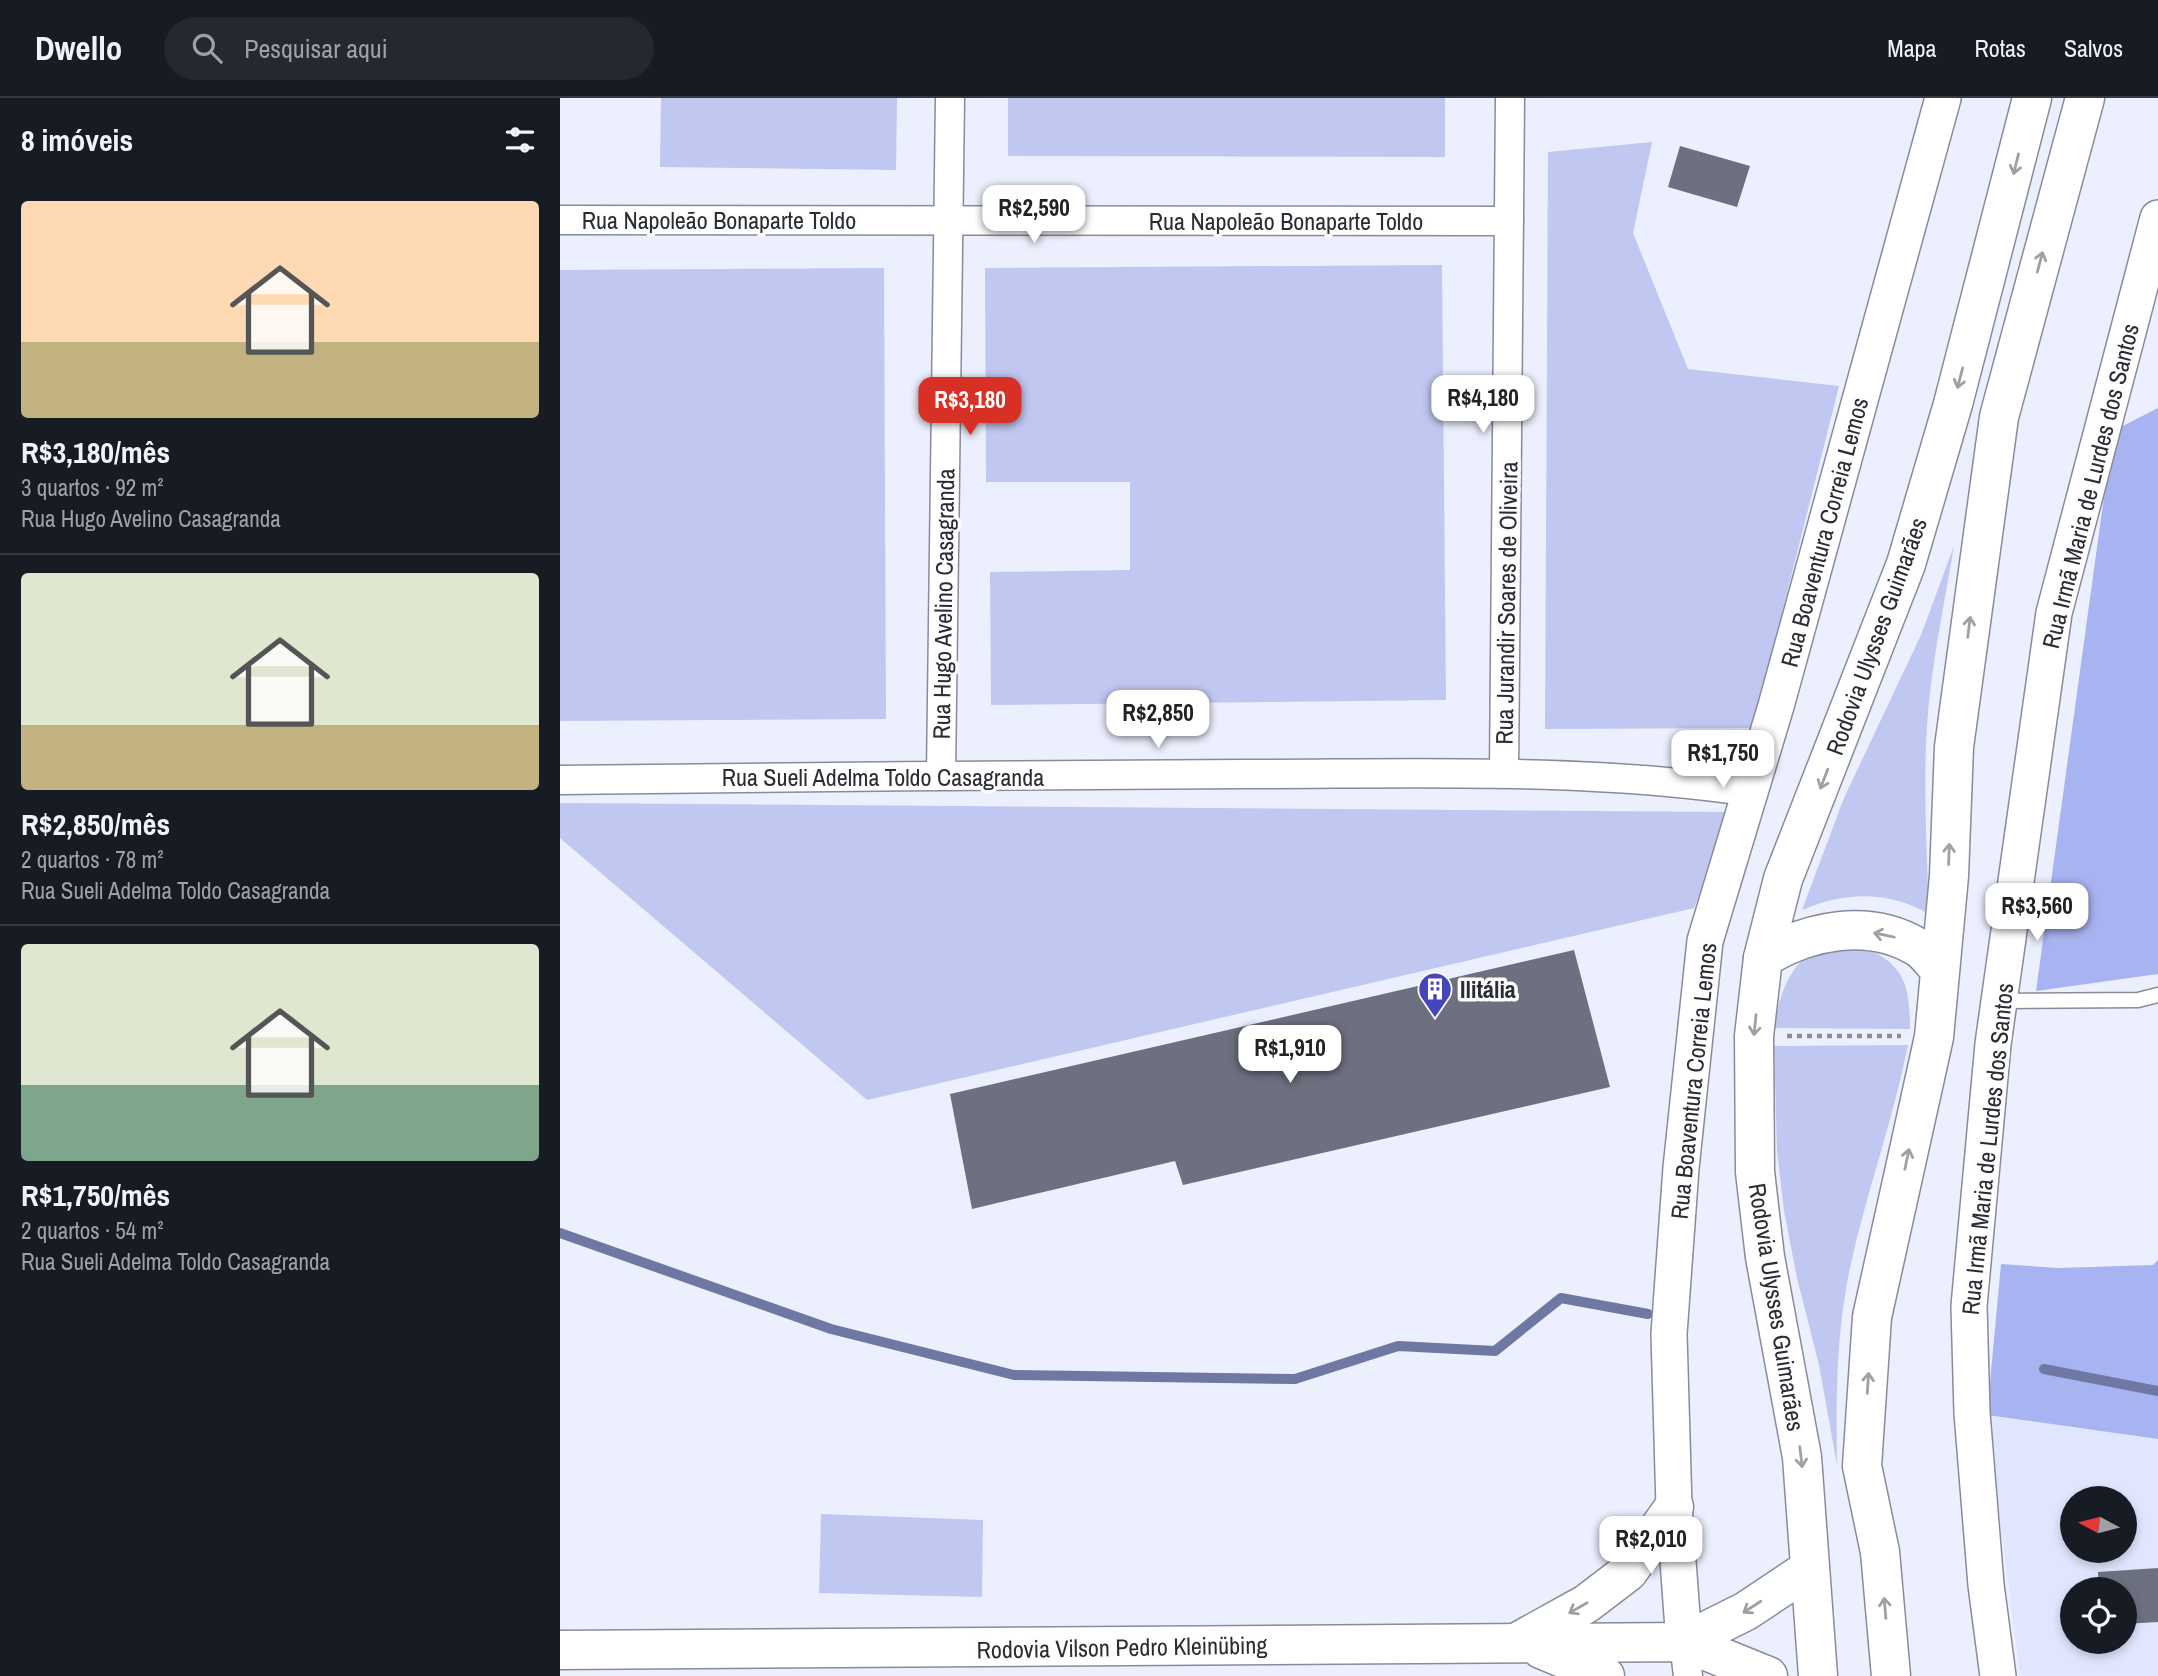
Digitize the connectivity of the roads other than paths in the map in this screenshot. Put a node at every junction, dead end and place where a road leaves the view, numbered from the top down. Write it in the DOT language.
graph roads {
  1 [pos="950,98"];
  2 [pos="1510,98"];
  3 [pos="1943,98"];
  4 [pos="2032,98"];
  5 [pos="2085,98"];
  6 [pos="2158,218"];
  7 [pos="560,220"];
  8 [pos="948,220"];
  9 [pos="1509,221"];
  10 [pos="1504,773"];
  11 [pos="941,775"];
  12 [pos="560,780"];
  13 [pos="1752,792"];
  14 [pos="1763,958"];
  15 [pos="1940,971"];
  16 [pos="2158,995"];
  17 [pos="2001,1001"];
  18 [pos="1674,1507"];
  19 [pos="1809,1569"];
  20 [pos="1519,1641"];
  21 [pos="579,1655"];
  22 [pos="1686,1659"];
  23 [pos="1605,1676"];
  24 [pos="1768,1676"];
  25 [pos="1818,1676"];
  26 [pos="1891,1676"];
  27 [pos="1997,1676"];
  1 -- 8 [label="street, Rua Hugo Avelino Casagranda"];
  2 -- 9 [label="street, Rua Jurandir Soares de Oliveira"];
  3 -- 13 [label="street, Rua Boaventura Correia Lemos"];
  4 -- 14 [label="main road, Rodovia Ulysses Guimarães, one-way"];
  15 -- 5 [label="main road, one-way"];
  6 -- 17 [label="street, Rua Irmã Maria de Lurdes dos Santos"];
  7 -- 8 [label="street, Rua Napoleão Bonaparte Toldo"];
  8 -- 9 [label="street, Rua Napoleão Bonaparte Toldo"];
  8 -- 11 [label="street, Rua Hugo Avelino Casagranda"];
  9 -- 10 [label="street, Rua Jurandir Soares de Oliveira"];
  10 -- 11 [label="street, Rua Sueli Adelma Toldo Casagranda"];
  10 -- 13 [label="street, Rua Sueli Adelma Toldo Casagranda"];
  11 -- 12 [label="street, Rua Sueli Adelma Toldo Casagranda"];
  13 -- 18 [label="street, Rua Boaventura Correia Lemos"];
  15 -- 14 [label="main road, one-way"];
  14 -- 19 [label="main road, Rodovia Ulysses Guimarães, one-way"];
  26 -- 15 [label="main road, one-way"];
  16 -- 17 [label="lane"];
  17 -- 27 [label="street, Rua Irmã Maria de Lurdes dos Santos"];
  18 -- 20 [label="main road, one-way"];
  18 -- 22 [label="street, Rua Boaventura Correia Lemos"];
  19 -- 22 [label="main road, Rodovia Vilson Pedro Kleinübing, one-way"];
  19 -- 25 [label="main road, Rodovia Ulysses Guimarães"];
  20 -- 21 [label="main road, Rodovia Vilson Pedro Kleinübing"];
  20 -- 22 [label="main road, Rodovia Vilson Pedro Kleinübing"];
  20 -- 23 [label="main road"];
  22 -- 24 [label="main road, Rodovia Vilson Pedro Kleinübing"];
}
